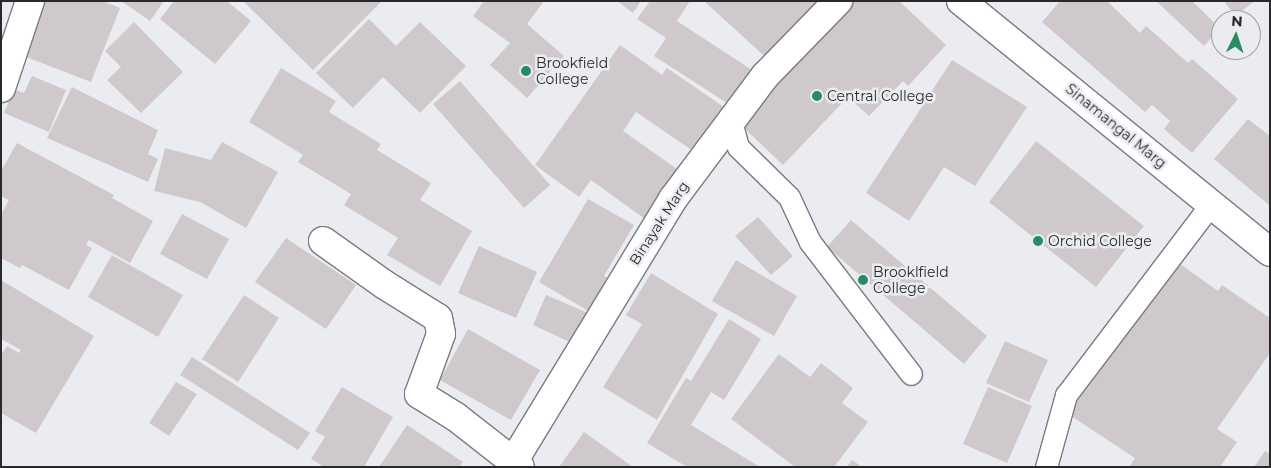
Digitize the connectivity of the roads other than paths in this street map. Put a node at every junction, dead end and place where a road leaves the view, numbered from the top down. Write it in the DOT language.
graph roads {
  1 [pos="30,1"];
  2 [pos="838,1"];
  3 [pos="961,1"];
  4 [pos="1,88"];
  5 [pos="731,121"];
  6 [pos="1211,204"];
  7 [pos="323,241"];
  8 [pos="1270,252"];
  9 [pos="911,374"];
  10 [pos="514,465"];
  11 [pos="1046,467"];
  1 -- 4 [label="street"];
  2 -- 5 [label="street, Binayak Marg"];
  3 -- 6 [label="street, Sinamangal Marg"];
  5 -- 9 [label="lane"];
  5 -- 10 [label="street, Binayak Marg"];
  6 -- 8 [label="street, Sinamangal Marg"];
  6 -- 11 [label="lane"];
  7 -- 10 [label="street"];
}
